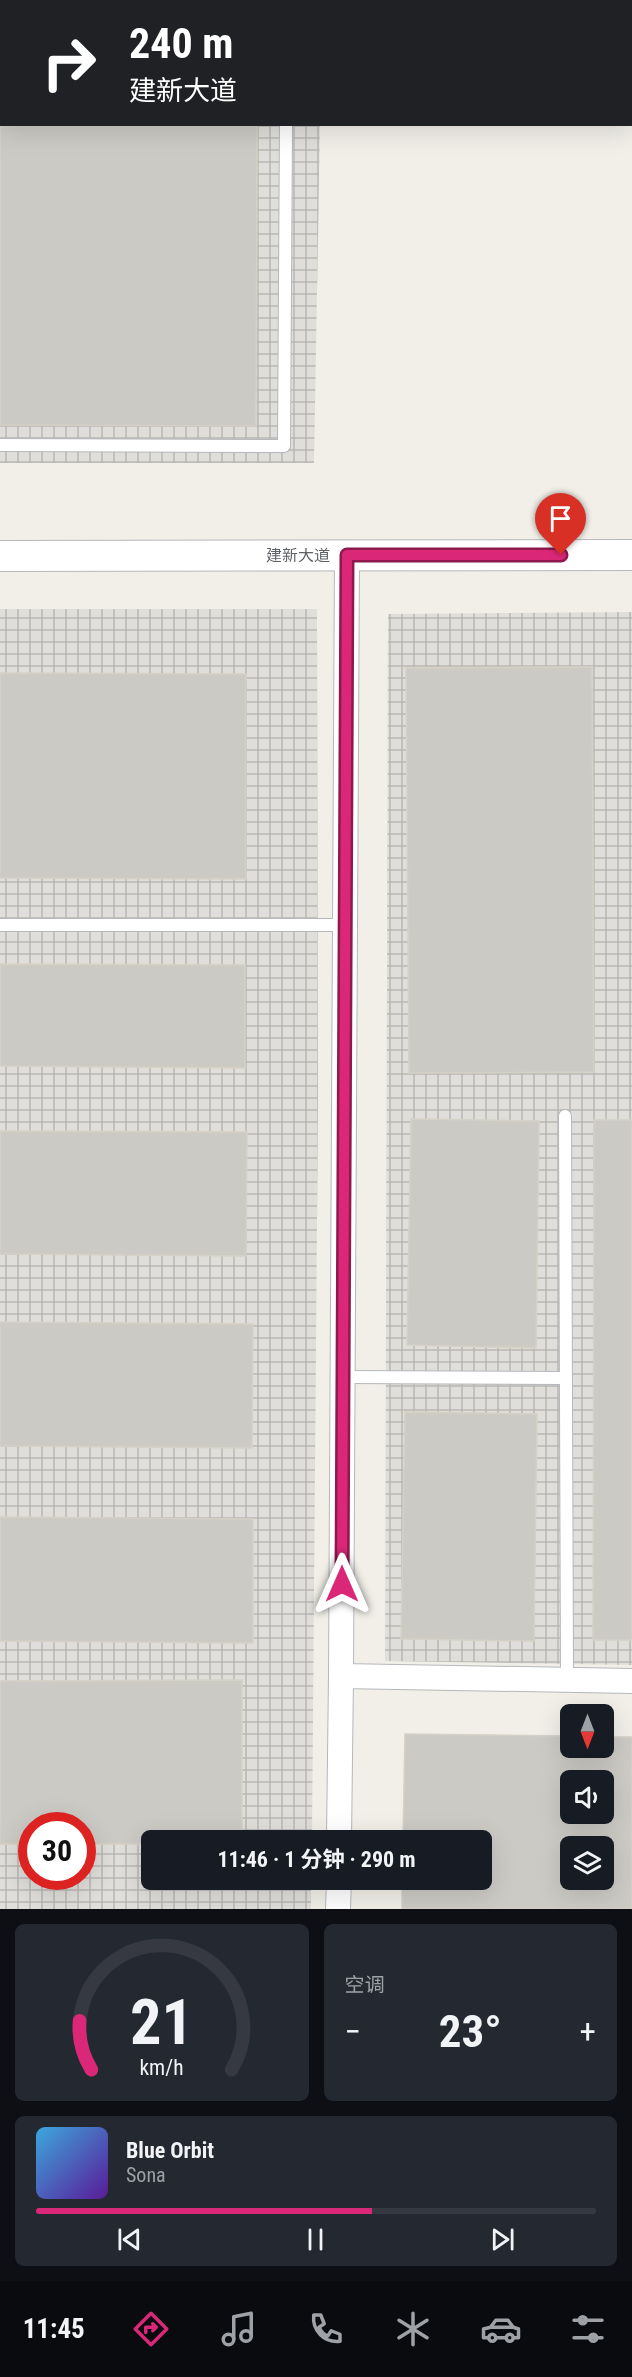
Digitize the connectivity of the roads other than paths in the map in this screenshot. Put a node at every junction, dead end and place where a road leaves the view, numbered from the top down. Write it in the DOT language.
graph roads {
  1 [pos="286,126"];
  2 [pos="0,445"];
  3 [pos="347,555"];
  4 [pos="632,555"];
  5 [pos="0,556"];
  6 [pos="345,925"];
  7 [pos="0,926"];
  8 [pos="565,1116"];
  9 [pos="343,1377"];
  10 [pos="566,1378"];
  11 [pos="341,1676"];
  12 [pos="567,1679"];
  13 [pos="632,1681"];
  14 [pos="339,1830"];
  15 [pos="339,1890"];
  16 [pos="338,1909"];
  1 -- 2 [label="lane"];
  3 -- 4 [label="street, 建新大道"];
  3 -- 5 [label="street, 建新大道"];
  3 -- 6 [label="street"];
  6 -- 7 [label="lane"];
  6 -- 9 [label="street"];
  8 -- 10 [label="lane"];
  9 -- 10 [label="lane"];
  9 -- 11 [label="street"];
  10 -- 12 [label="lane"];
  11 -- 12 [label="street"];
  11 -- 14 [label="street"];
  12 -- 13 [label="street"];
  15 -- 16 [label="street"];
}
